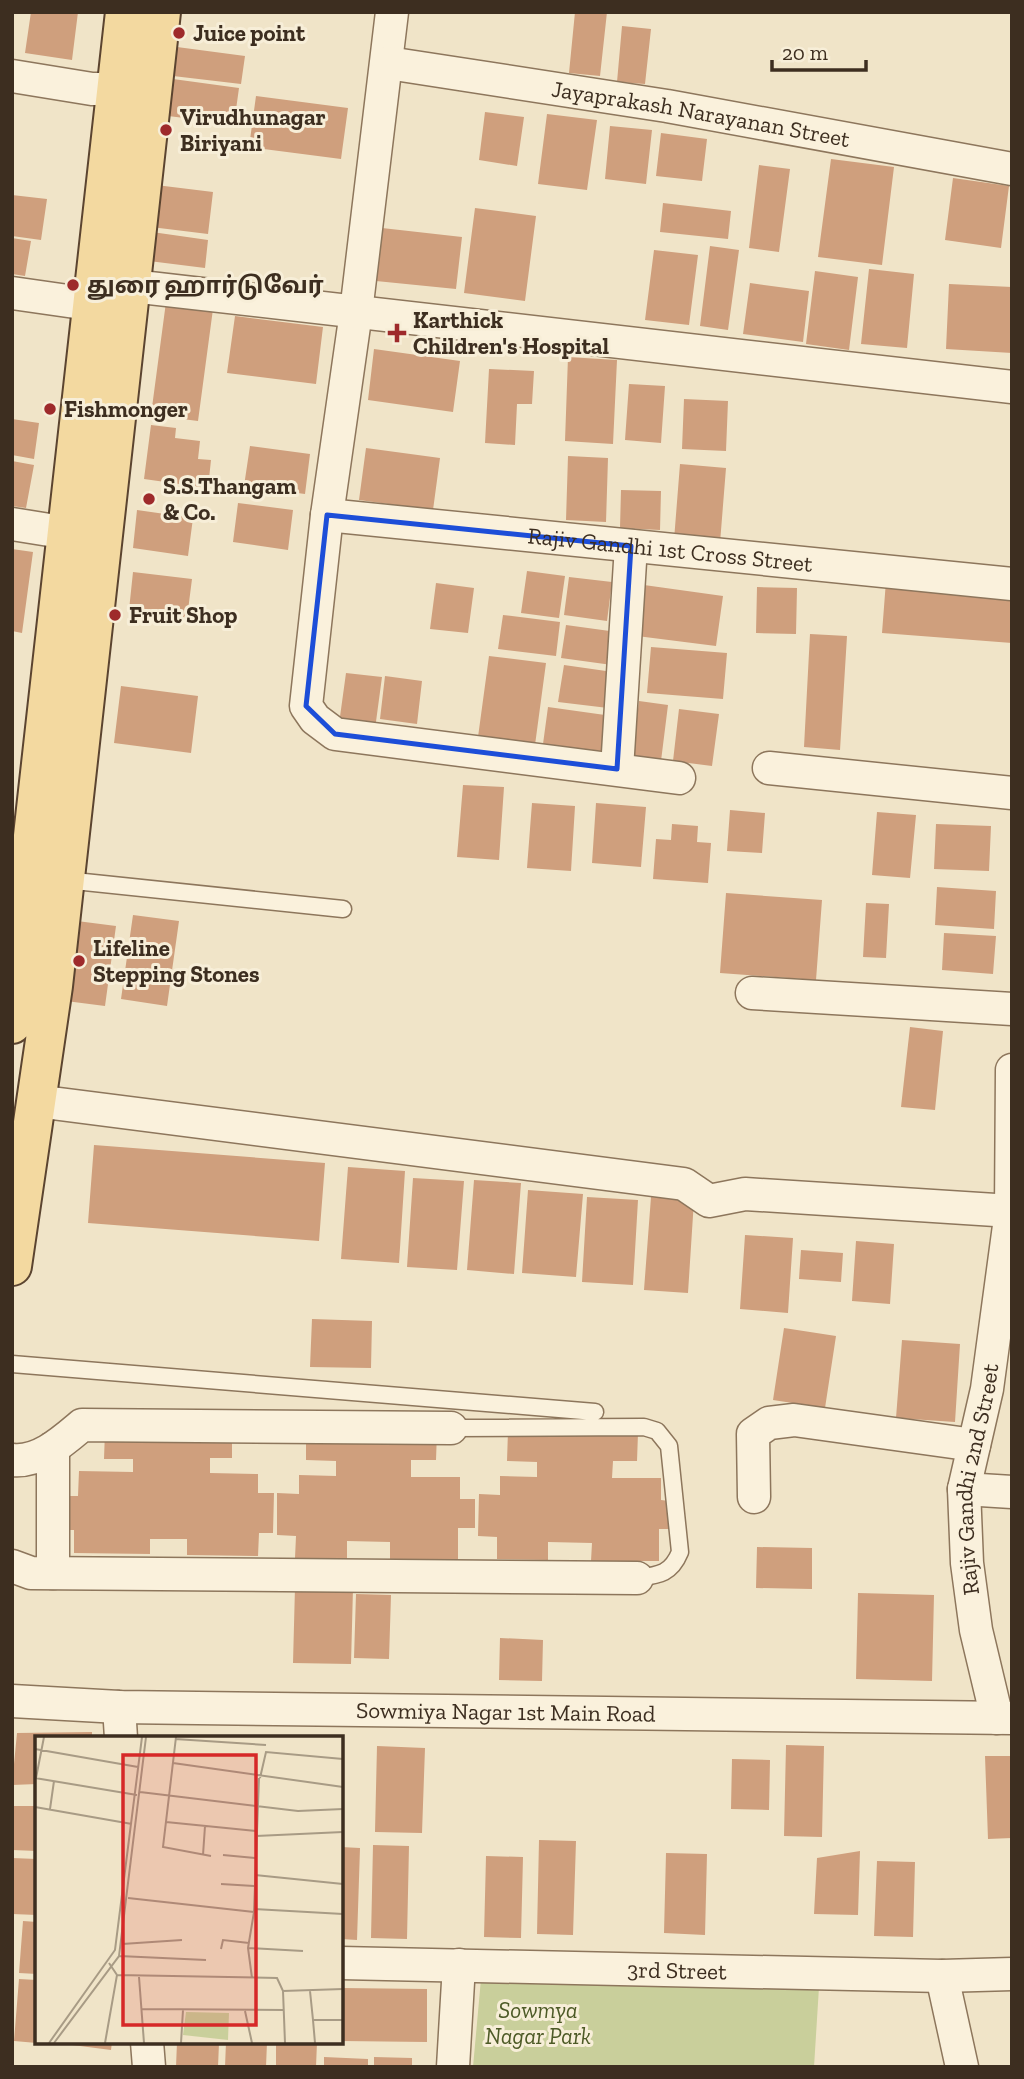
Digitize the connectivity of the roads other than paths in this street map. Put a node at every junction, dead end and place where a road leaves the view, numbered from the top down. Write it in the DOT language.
graph roads {
  1 [pos="125,12"];
  2 [pos="161,12"];
  3 [pos="392,12"];
  4 [pos="388,63"];
  5 [pos="12,76"];
  6 [pos="117,89"];
  7 [pos="1012,169"];
  8 [pos="12,293"];
  9 [pos="118,300"];
  10 [pos="356,312"];
  11 [pos="1012,387"];
  12 [pos="327,515"];
  13 [pos="12,524"];
  14 [pos="68,533"];
  15 [pos="631,545"];
  16 [pos="1012,584"];
  17 [pos="769,768"];
  18 [pos="617,769"];
  19 [pos="679,778"];
  20 [pos="1012,793"];
  21 [pos="65,880"];
  22 [pos="344,909"];
  23 [pos="36,984"];
  24 [pos="752,993"];
  25 [pos="1012,1009"];
  26 [pos="12,1024"];
  27 [pos="1012,1070"];
  28 [pos="36,1101"];
  29 [pos="1011,1195"];
  30 [pos="12,1266"];
  31 [pos="12,1364"];
  32 [pos="595,1412"];
  33 [pos="451,1428"];
  34 [pos="974,1445"];
  35 [pos="53,1448"];
  36 [pos="12,1460"];
  37 [pos="964,1489"];
  38 [pos="1012,1492"];
  39 [pos="754,1497"];
  40 [pos="12,1566"];
  41 [pos="53,1573"];
  42 [pos="637,1578"];
  43 [pos="12,1701"];
  44 [pos="1004,1718"];
  45 [pos="120,1723"];
  46 [pos="343,1963"];
  47 [pos="459,1965"];
  48 [pos="1012,1974"];
  49 [pos="942,1976"];
  50 [pos="147,2044"];
  51 [pos="149,2067"];
  52 [pos="453,2067"];
  53 [pos="962,2067"];
  1 -- 6 [label="main road"];
  2 -- 9 [label="main road"];
  3 -- 4 [label="street"];
  4 -- 7 [label="street, Jayaprakash Narayanan Street"];
  4 -- 10 [label="street"];
  5 -- 6 [label="street"];
  6 -- 9 [label="main road"];
  8 -- 9 [label="street"];
  9 -- 10 [label="street"];
  9 -- 14 [label="main road"];
  9 -- 21 [label="main road"];
  10 -- 11 [label="street"];
  10 -- 12 [label="street"];
  12 -- 15 [label="street, Rajiv Gandhi 1st Cross Street"];
  12 -- 18 [label="street"];
  13 -- 14 [label="street"];
  14 -- 23 [label="main road"];
  15 -- 16 [label="street, Rajiv Gandhi 1st Cross Street"];
  15 -- 18 [label="street"];
  17 -- 20 [label="street"];
  18 -- 19 [label="street"];
  21 -- 22 [label="lane"];
  21 -- 23 [label="main road"];
  23 -- 26 [label="main road"];
  23 -- 28 [label="main road"];
  24 -- 25 [label="street"];
  27 -- 29 [label="street, Rajiv Gandhi 2nd Street"];
  28 -- 29 [label="street"];
  28 -- 30 [label="main road"];
  29 -- 34 [label="street, Rajiv Gandhi 2nd Street"];
  31 -- 32 [label="lane"];
  33 -- 35 [label="street"];
  33 -- 42 [label="lane"];
  34 -- 37 [label="street, Rajiv Gandhi 2nd Street"];
  34 -- 39 [label="street"];
  35 -- 36 [label="street"];
  35 -- 41 [label="street"];
  37 -- 38 [label="street"];
  37 -- 44 [label="street, Rajiv Gandhi 2nd Street"];
  40 -- 41 [label="street"];
  41 -- 42 [label="street"];
  43 -- 45 [label="street, Sowmiya Nagar 1st Main Road"];
  44 -- 45 [label="street, Sowmiya Nagar 1st Main Road"];
  46 -- 47 [label="street, 3rd Street"];
  47 -- 49 [label="street, 3rd Street"];
  47 -- 52 [label="street"];
  48 -- 49 [label="street, 3rd Street"];
  49 -- 53 [label="street"];
  50 -- 51 [label="street"];
}
